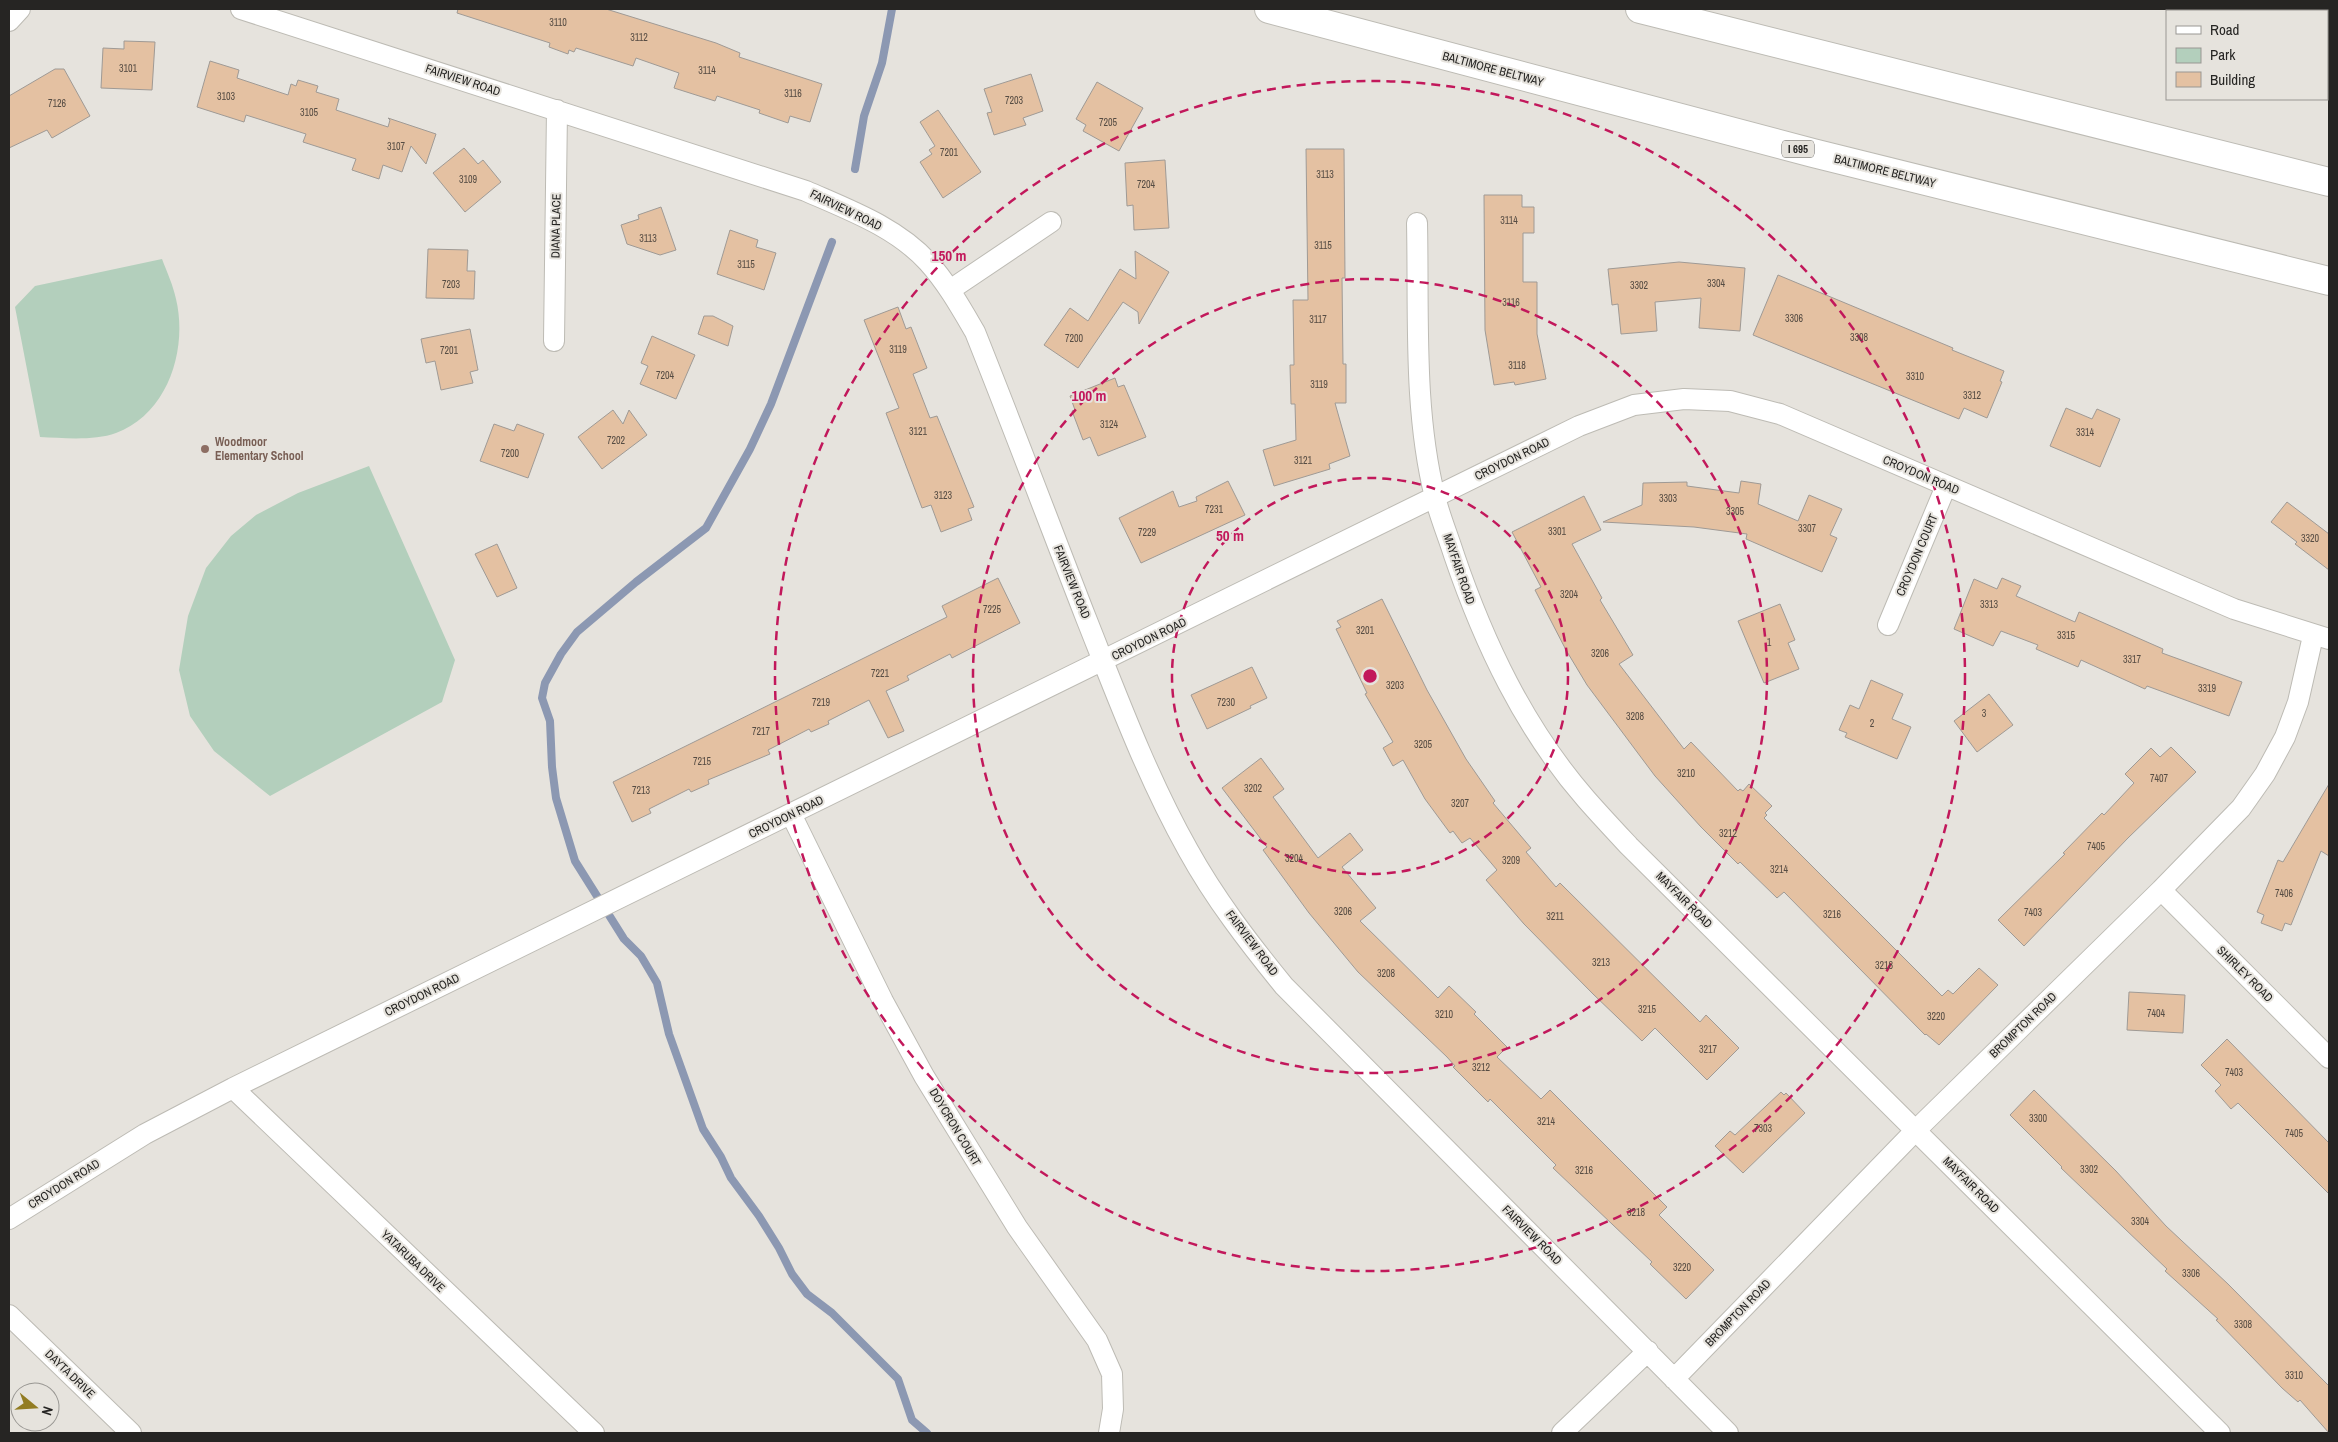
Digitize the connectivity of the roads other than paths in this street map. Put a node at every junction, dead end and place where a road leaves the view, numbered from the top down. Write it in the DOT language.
graph roads {
  1 [pos="20,9"];
  2 [pos="241,9"];
  3 [pos="1269,9"];
  4 [pos="1640,9"];
  5 [pos="9,22"];
  6 [pos="557,110"];
  7 [pos="2329,182"];
  8 [pos="1051,222"];
  9 [pos="1417,223"];
  10 [pos="2329,281"];
  11 [pos="950,290"];
  12 [pos="554,341"];
  13 [pos="1946,486"];
  14 [pos="1435,497"];
  15 [pos="1888,625"];
  16 [pos="2321,637"];
  17 [pos="1104,661"];
  18 [pos="791,814"];
  19 [pos="2161,890"];
  20 [pos="2329,1058"];
  21 [pos="233,1088"];
  22 [pos="1916,1130"];
  23 [pos="9,1219"];
  24 [pos="9,1315"];
  25 [pos="1648,1351"];
  26 [pos="1674,1379"];
  27 [pos="131,1433"];
  28 [pos="594,1433"];
  29 [pos="1108,1433"];
  30 [pos="1562,1433"];
  31 [pos="1728,1433"];
  32 [pos="2220,1433"];
  1 -- 5 [label="street"];
  2 -- 6 [label="street, FAIRVIEW ROAD"];
  3 -- 10 [label="highway, BALTIMORE BELTWAY / I 695"];
  4 -- 7 [label="highway"];
  6 -- 11 [label="street, FAIRVIEW ROAD"];
  6 -- 12 [label="street, DIANA PLACE"];
  8 -- 11 [label="street"];
  9 -- 14 [label="street, MAYFAIR ROAD"];
  11 -- 17 [label="street, FAIRVIEW ROAD"];
  13 -- 14 [label="street, CROYDON ROAD"];
  13 -- 15 [label="street, CROYDON COURT"];
  13 -- 16 [label="street, CROYDON ROAD"];
  14 -- 17 [label="street, CROYDON ROAD"];
  14 -- 22 [label="street, MAYFAIR ROAD"];
  16 -- 19 [label="street, BROMPTON ROAD"];
  17 -- 18 [label="street, CROYDON ROAD"];
  17 -- 25 [label="street, FAIRVIEW ROAD"];
  18 -- 21 [label="street, CROYDON ROAD"];
  18 -- 29 [label="street, DOYCRON COURT"];
  19 -- 20 [label="street, SHIRLEY ROAD"];
  19 -- 22 [label="street, BROMPTON ROAD"];
  21 -- 23 [label="street, CROYDON ROAD"];
  21 -- 28 [label="street, YATARUBA DRIVE"];
  22 -- 26 [label="street, BROMPTON ROAD"];
  22 -- 32 [label="street, MAYFAIR ROAD"];
  24 -- 27 [label="street, DAYTA DRIVE"];
  25 -- 26 [label="street, FAIRVIEW ROAD"];
  25 -- 30 [label="street"];
  26 -- 31 [label="street, FAIRVIEW ROAD"];
}
